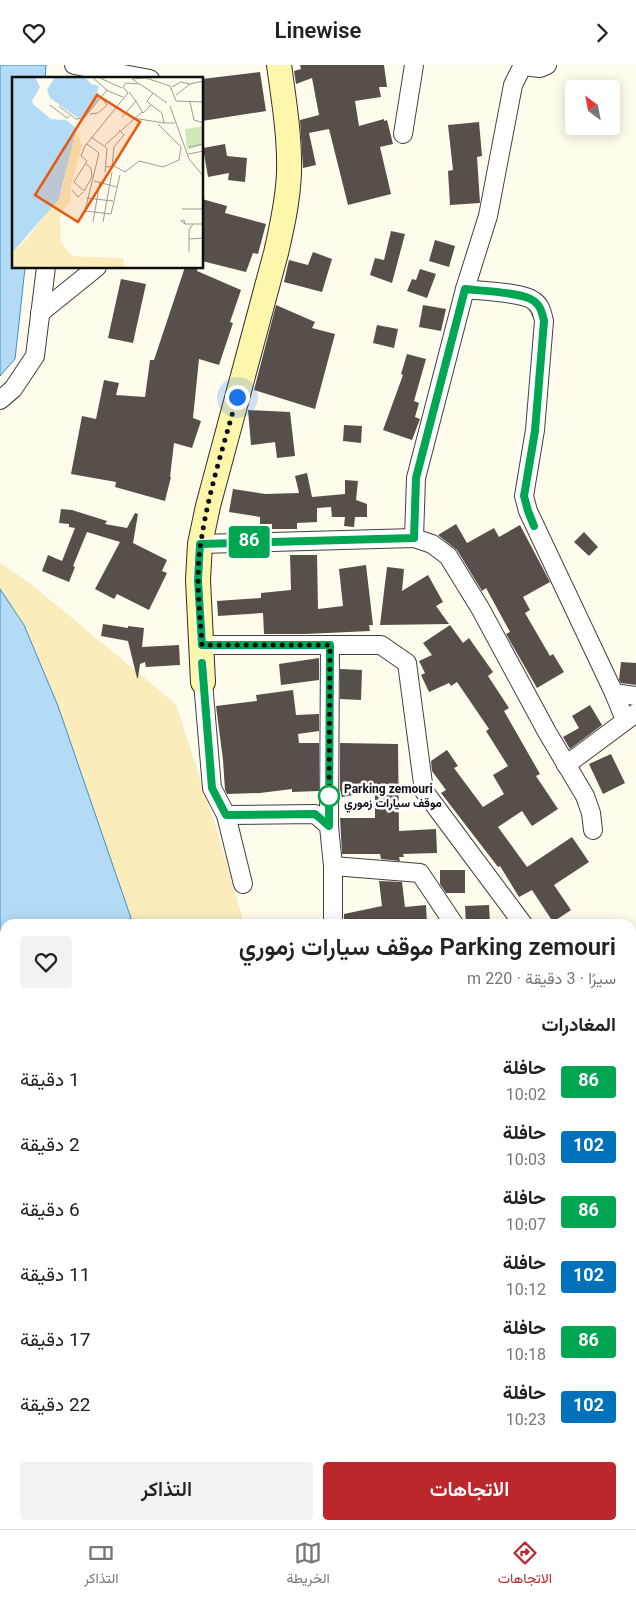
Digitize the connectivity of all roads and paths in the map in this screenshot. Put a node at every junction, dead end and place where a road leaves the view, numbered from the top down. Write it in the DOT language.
graph roads {
  1 [pos="74,65"];
  2 [pos="279,65"];
  3 [pos="414,65"];
  4 [pos="547,65"];
  5 [pos="523,66"];
  6 [pos="139,77"];
  7 [pos="403,134"];
  8 [pos="46,269"];
  9 [pos="95,269"];
  10 [pos="465,289"];
  11 [pos="40,313"];
  12 [pos="0,400"];
  13 [pos="414,538"];
  14 [pos="200,544"];
  15 [pos="202,645"];
  16 [pos="330,645"];
  17 [pos="203,682"];
  18 [pos="614,693"];
  19 [pos="636,696"];
  20 [pos="630,716"];
  21 [pos="566,765"];
  22 [pos="226,815"];
  23 [pos="329,826"];
  24 [pos="593,830"];
  25 [pos="333,866"];
  26 [pos="244,883"];
  27 [pos="333,919"];
  28 [pos="451,919"];
  29 [pos="519,919"];
  1 -- 6 [label="street"];
  2 -- 14 [label="main road"];
  3 -- 7 [label="street"];
  4 -- 5 [label="street"];
  5 -- 10 [label="street"];
  8 -- 11 [label="street"];
  9 -- 11 [label="street"];
  10 -- 13 [label="street"];
  10 -- 18 [label="street"];
  11 -- 12 [label="street"];
  13 -- 14 [label="street"];
  13 -- 21 [label="street"];
  14 -- 15 [label="main road"];
  15 -- 16 [label="street"];
  15 -- 17 [label="main road"];
  16 -- 23 [label="street"];
  16 -- 29 [label="street"];
  17 -- 22 [label="street"];
  18 -- 19 [label="street"];
  18 -- 20 [label="street"];
  20 -- 21 [label="street"];
  21 -- 24 [label="street"];
  22 -- 23 [label="street"];
  22 -- 26 [label="street"];
  23 -- 25 [label="street"];
  25 -- 27 [label="street"];
  25 -- 28 [label="street"];
}
